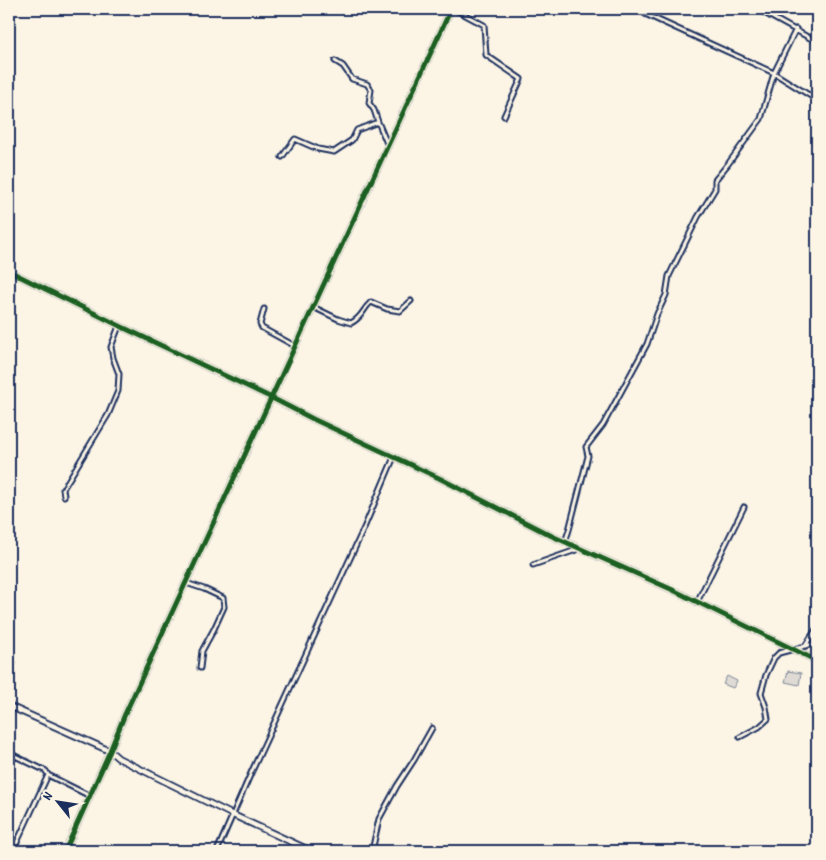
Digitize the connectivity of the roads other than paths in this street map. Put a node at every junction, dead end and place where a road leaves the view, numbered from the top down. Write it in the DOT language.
graph roads {
  1 [pos="453,9"];
  2 [pos="757,9"];
  3 [pos="645,14"];
  4 [pos="796,29"];
  5 [pos="817,42"];
  6 [pos="335,62"];
  7 [pos="774,73"];
  8 [pos="817,100"];
  9 [pos="504,116"];
  10 [pos="378,122"];
  11 [pos="388,146"];
  12 [pos="282,157"];
  13 [pos="9,271"];
  14 [pos="411,302"];
  15 [pos="313,307"];
  16 [pos="264,309"];
  17 [pos="120,326"];
  18 [pos="295,346"];
  19 [pos="272,398"];
  20 [pos="394,457"];
  21 [pos="64,496"];
  22 [pos="744,507"];
  23 [pos="565,542"];
  24 [pos="579,548"];
  25 [pos="533,566"];
  26 [pos="186,583"];
  27 [pos="697,602"];
  28 [pos="817,628"];
  29 [pos="817,643"];
  30 [pos="804,646"];
  31 [pos="792,648"];
  32 [pos="9,661"];
  33 [pos="817,661"];
  34 [pos="13,663"];
  35 [pos="200,668"];
  36 [pos="9,706"];
  37 [pos="432,728"];
  38 [pos="740,737"];
  39 [pos="9,752"];
  40 [pos="110,752"];
  41 [pos="14,755"];
  42 [pos="9,766"];
  43 [pos="48,775"];
  44 [pos="90,796"];
  45 [pos="233,815"];
  46 [pos="13,851"];
  47 [pos="65,851"];
  48 [pos="217,851"];
  49 [pos="310,851"];
  50 [pos="372,851"];
  1 -- 9 [label="street"];
  1 -- 11 [label="street"];
  2 -- 4 [label="street"];
  3 -- 7 [label="street"];
  4 -- 5 [label="street"];
  4 -- 7 [label="street"];
  6 -- 10 [label="street"];
  7 -- 8 [label="street"];
  7 -- 23 [label="street"];
  10 -- 11 [label="street"];
  10 -- 12 [label="street"];
  11 -- 15 [label="street"];
  13 -- 17 [label="street"];
  14 -- 15 [label="street"];
  15 -- 18 [label="street"];
  16 -- 18 [label="street"];
  17 -- 19 [label="street"];
  17 -- 21 [label="street"];
  18 -- 19 [label="street"];
  19 -- 20 [label="street"];
  19 -- 26 [label="street"];
  20 -- 23 [label="street"];
  20 -- 45 [label="street"];
  22 -- 27 [label="street"];
  23 -- 24 [label="street"];
  24 -- 25 [label="street"];
  24 -- 27 [label="street"];
  26 -- 35 [label="street"];
  26 -- 40 [label="street"];
  27 -- 31 [label="street"];
  28 -- 30 [label="street"];
  29 -- 30 [label="street"];
  30 -- 31 [label="street"];
  31 -- 33 [label="street"];
  31 -- 38 [label="street"];
  32 -- 34 [label="street"];
  36 -- 40 [label="street"];
  37 -- 50 [label="street"];
  39 -- 41 [label="street"];
  40 -- 44 [label="street"];
  40 -- 45 [label="street"];
  41 -- 42 [label="street"];
  41 -- 43 [label="street"];
  43 -- 44 [label="street"];
  43 -- 46 [label="street"];
  44 -- 47 [label="street"];
  45 -- 48 [label="street"];
  45 -- 49 [label="street"];
}
